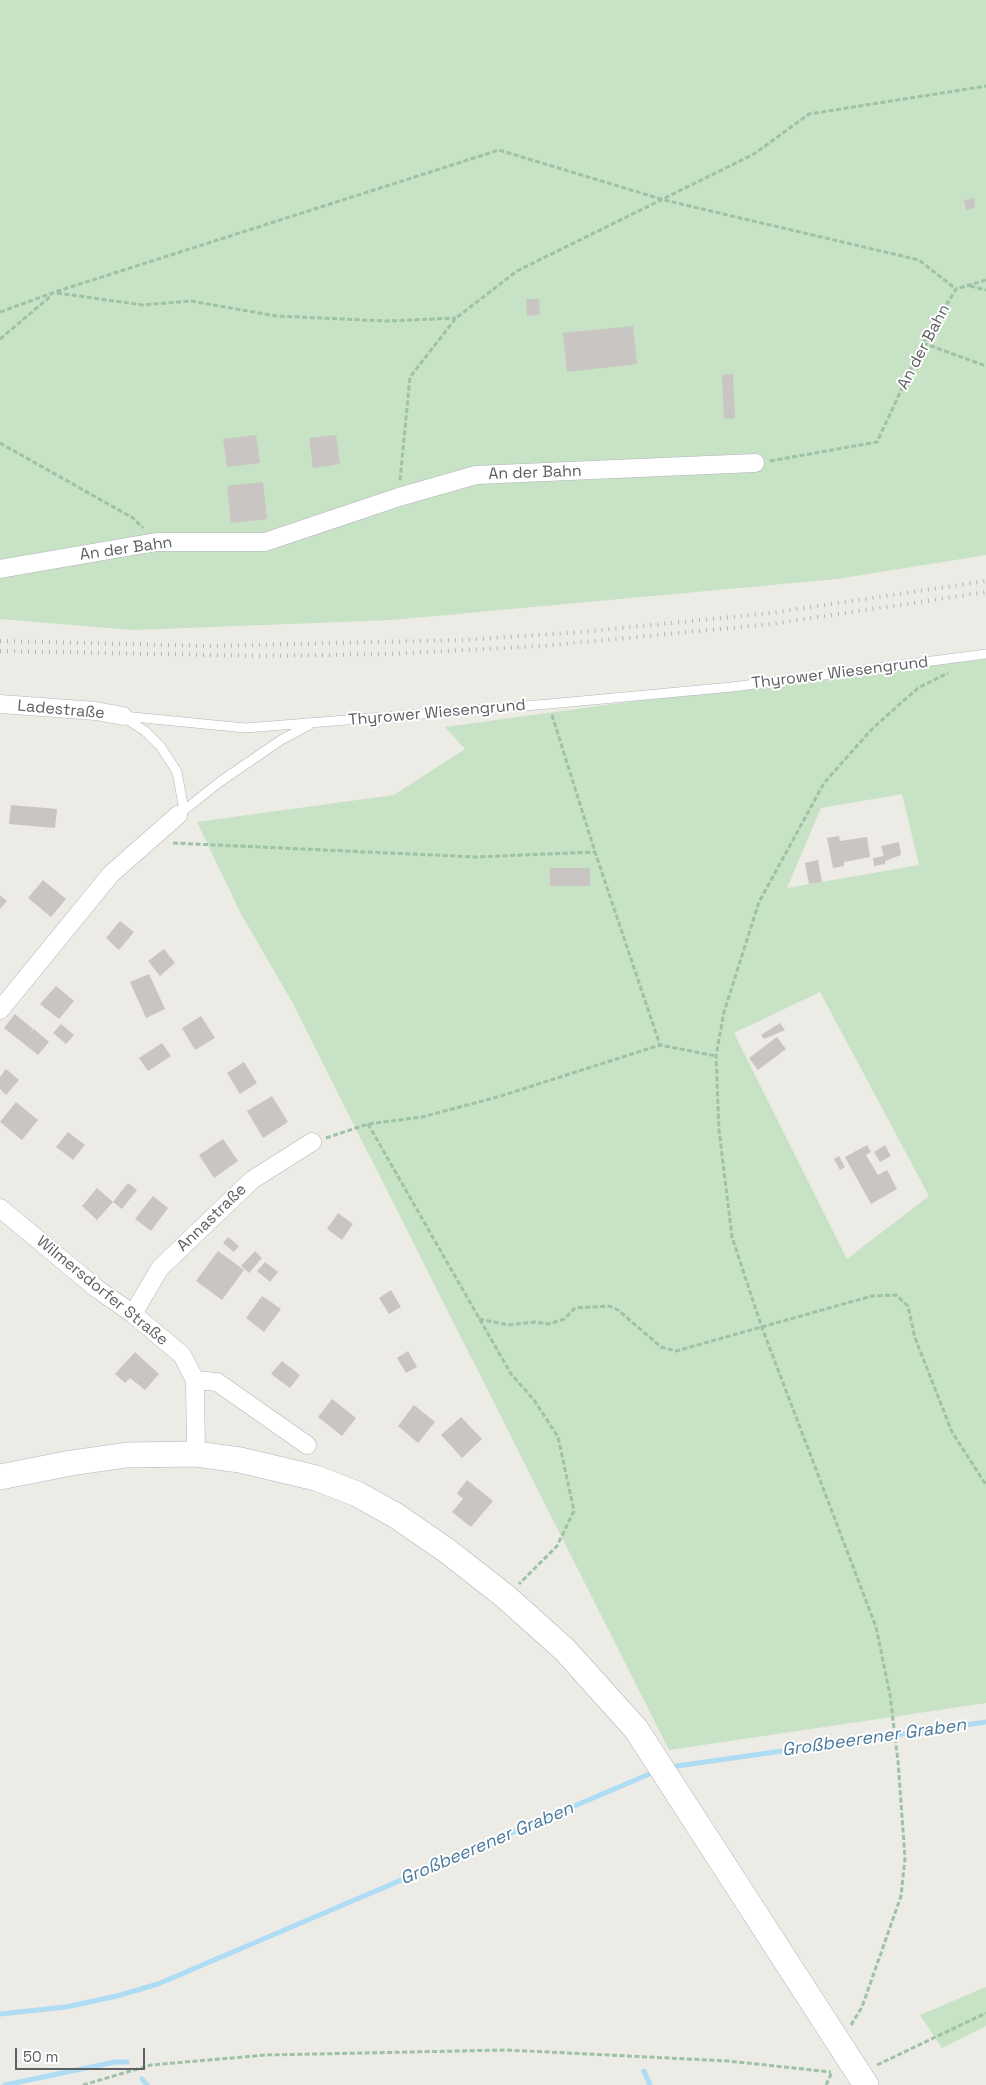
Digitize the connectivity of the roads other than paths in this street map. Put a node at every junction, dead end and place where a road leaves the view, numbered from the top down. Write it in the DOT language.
graph roads {
  1 [pos="755,463"];
  2 [pos="0,569"];
  3 [pos="983,655"];
  4 [pos="0,704"];
  5 [pos="123,716"];
  6 [pos="312,724"];
  7 [pos="181,812"];
  8 [pos="0,1010"];
  9 [pos="312,1142"];
  10 [pos="0,1208"];
  11 [pos="133,1314"];
  12 [pos="195,1380"];
  13 [pos="307,1445"];
  14 [pos="196,1454"];
  15 [pos="0,1477"];
  16 [pos="862,2079"];
  1 -- 2 [label="street, An der Bahn"];
  3 -- 6 [label="lane, Thyrower Wiesengrund"];
  4 -- 5 [label="street, Ladestraße"];
  5 -- 6 [label="lane"];
  5 -- 7 [label="lane"];
  6 -- 7 [label="lane, Thyrower Wiesengrund"];
  7 -- 8 [label="street, Thyrower Wiesengrund"];
  9 -- 11 [label="street, Annastraße"];
  10 -- 11 [label="street, Wilmersdorfer Straße"];
  11 -- 12 [label="street, Wilmersdorfer Straße"];
  12 -- 13 [label="street"];
  12 -- 14 [label="street, Wilmersdorfer Straße"];
  14 -- 15 [label="main road"];
  14 -- 16 [label="main road"];
}
